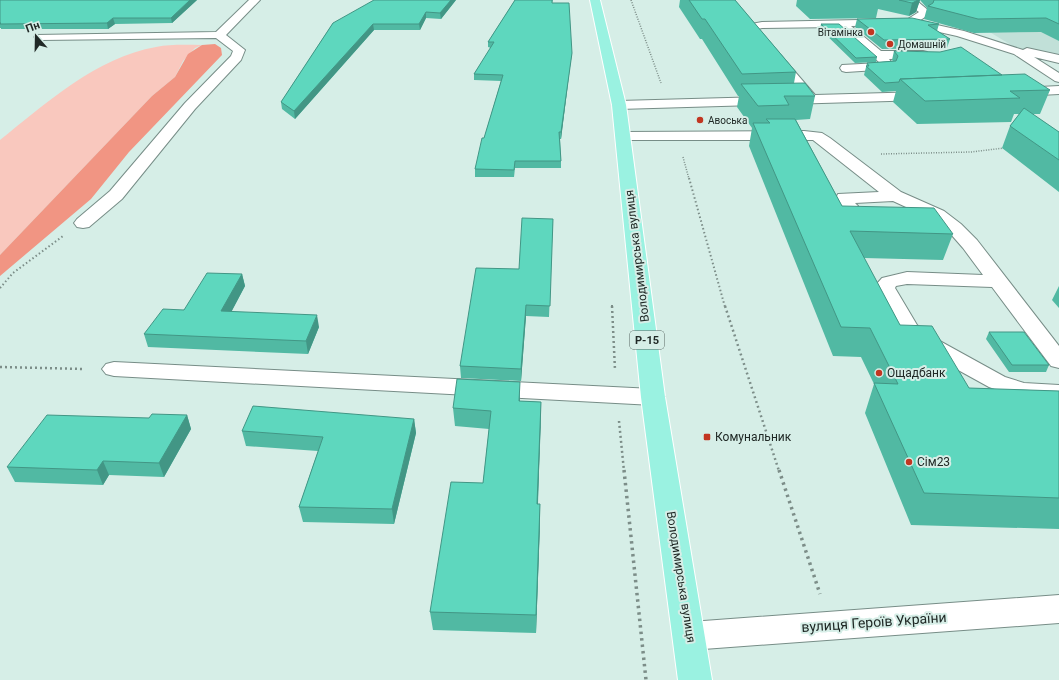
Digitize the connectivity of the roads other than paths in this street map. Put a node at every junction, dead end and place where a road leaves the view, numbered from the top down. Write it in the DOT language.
graph roads {
  1 [pos="255,0"];
  2 [pos="595,0"];
  3 [pos="913,0"];
  4 [pos="865,12"];
  5 [pos="910,22"];
  6 [pos="841,23"];
  7 [pos="219,35"];
  8 [pos="40,37"];
  9 [pos="982,40"];
  10 [pos="963,45"];
  11 [pos="1018,52"];
  12 [pos="936,54"];
  13 [pos="878,55"];
  14 [pos="1059,59"];
  15 [pos="846,68"];
  16 [pos="1059,78"];
  17 [pos="1059,90"];
  18 [pos="1006,93"];
  19 [pos="936,95"];
  20 [pos="812,100"];
  21 [pos="619,105"];
  22 [pos="624,136"];
  23 [pos="896,196"];
  24 [pos="849,206"];
  25 [pos="83,223"];
  26 [pos="998,281"];
  27 [pos="1059,362"];
  28 [pos="114,369"];
  29 [pos="1059,393"];
  30 [pos="654,397"];
  31 [pos="1059,609"];
  32 [pos="690,636"];
  33 [pos="695,680"];
  1 -- 7 [label="street"];
  2 -- 21 [label="main road, Володимирська вулиця / Р-15"];
  3 -- 5 [label="street"];
  4 -- 5 [label="street"];
  5 -- 6 [label="street"];
  5 -- 9 [label="street"];
  6 -- 13 [label="street"];
  6 -- 20 [label="street"];
  7 -- 8 [label="street"];
  7 -- 25 [label="street"];
  9 -- 10 [label="street"];
  9 -- 11 [label="street"];
  11 -- 14 [label="street"];
  11 -- 16 [label="street"];
  12 -- 13 [label="street"];
  13 -- 15 [label="street"];
  17 -- 18 [label="street"];
  19 -- 20 [label="street"];
  20 -- 21 [label="street"];
  21 -- 22 [label="main road, Володимирська вулиця / Р-15"];
  22 -- 23 [label="street"];
  22 -- 30 [label="main road, Володимирська вулиця / Р-15"];
  23 -- 24 [label="street"];
  23 -- 26 [label="street"];
  26 -- 27 [label="street"];
  26 -- 29 [label="street"];
  28 -- 30 [label="street"];
  30 -- 32 [label="main road, Володимирська вулиця / Р-15"];
  31 -- 32 [label="street, вулиця Героїв України"];
  32 -- 33 [label="main road, Володимирська вулиця / Р-15"];
}
